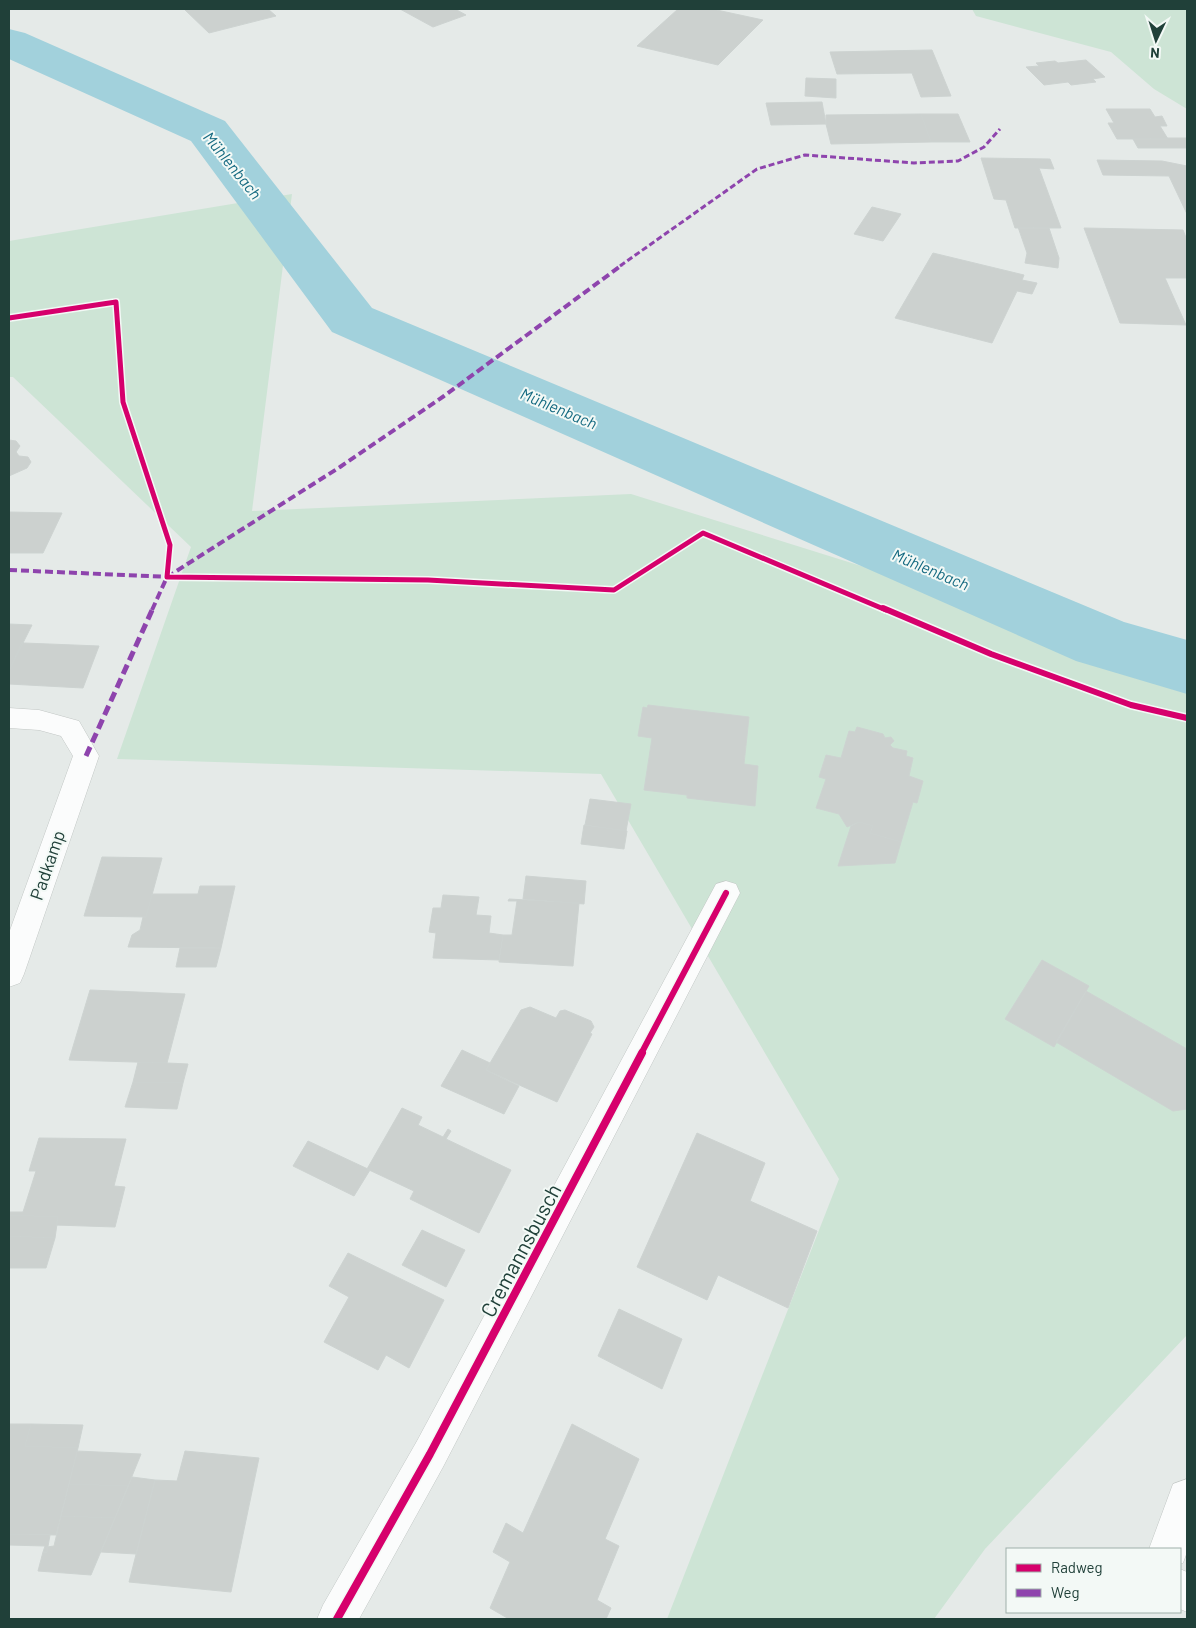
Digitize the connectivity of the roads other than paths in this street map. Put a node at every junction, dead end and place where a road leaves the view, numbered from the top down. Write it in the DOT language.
graph roads {
  1 [pos="9,718"];
  2 [pos="726,893"];
  3 [pos="9,974"];
  4 [pos="1187,1498"];
  5 [pos="1169,1548"];
  6 [pos="337,1619"];
  1 -- 3 [label="street, Padkamp"];
  2 -- 6 [label="street, Cremannsbusch"];
  4 -- 5 [label="street"];
}
